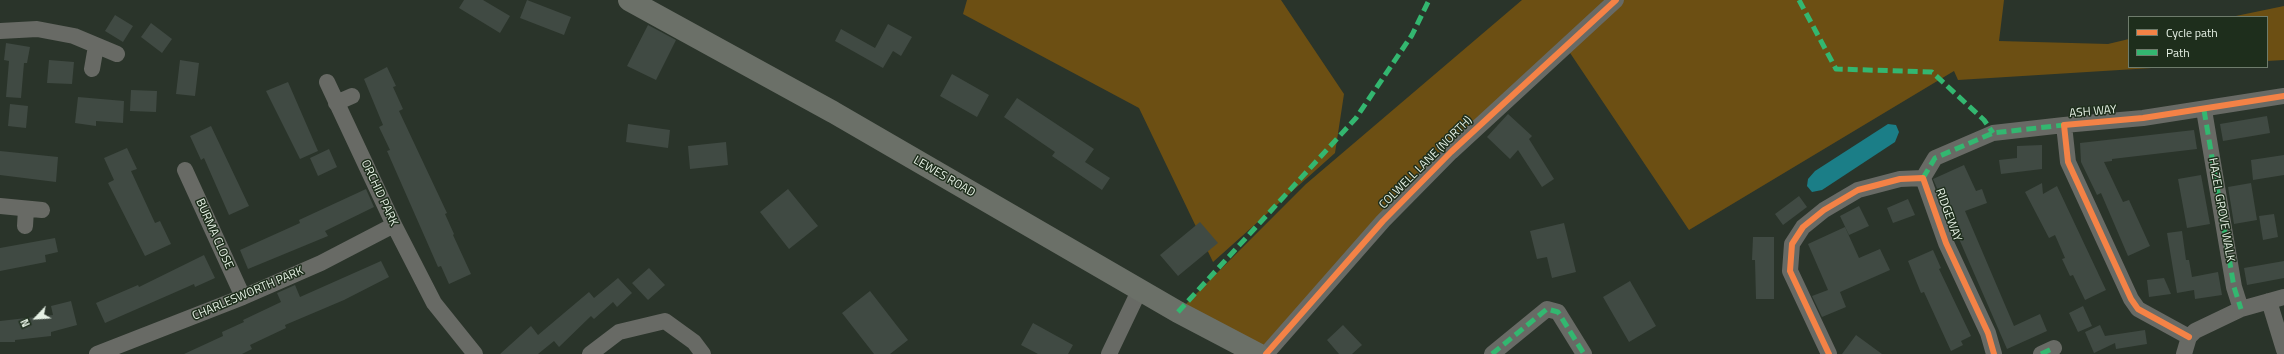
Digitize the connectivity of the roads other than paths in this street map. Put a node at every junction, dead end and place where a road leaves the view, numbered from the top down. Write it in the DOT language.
graph roads {
  1 [pos="629,0"];
  2 [pos="1616,0"];
  3 [pos="0,30"];
  4 [pos="96,46"];
  5 [pos="117,54"];
  6 [pos="92,70"];
  7 [pos="327,82"];
  8 [pos="352,96"];
  9 [pos="2284,96"];
  10 [pos="336,103"];
  11 [pos="2204,110"];
  12 [pos="2064,125"];
  13 [pos="1993,133"];
  14 [pos="185,170"];
  15 [pos="1923,178"];
  16 [pos="0,206"];
  17 [pos="26,209"];
  18 [pos="42,210"];
  19 [pos="394,225"];
  20 [pos="25,226"];
  21 [pos="1140,289"];
  22 [pos="242,297"];
  23 [pos="2276,299"];
  24 [pos="2241,309"];
  25 [pos="2190,337"];
  26 [pos="2284,350"];
  27 [pos="97,354"];
  28 [pos="476,354"];
  29 [pos="590,354"];
  30 [pos="703,354"];
  31 [pos="1109,354"];
  32 [pos="1258,354"];
  33 [pos="1266,354"];
  34 [pos="1492,354"];
  35 [pos="1584,354"];
  36 [pos="1829,354"];
  37 [pos="1994,354"];
  38 [pos="2184,354"];
  1 -- 21 [label="highway, LEWES ROAD"];
  2 -- 33 [label="street, COLWELL LANE (NORTH)"];
  3 -- 4 [label="street"];
  4 -- 5 [label="street"];
  4 -- 6 [label="street"];
  7 -- 10 [label="street, ORCHID PARK"];
  8 -- 10 [label="street"];
  9 -- 11 [label="street, ASH WAY"];
  10 -- 19 [label="street, ORCHID PARK"];
  11 -- 12 [label="street, ASH WAY"];
  11 -- 24 [label="street, HAZEL GROVE WALK"];
  12 -- 13 [label="street, ASH WAY"];
  12 -- 25 [label="street, ASH WAY"];
  13 -- 15 [label="street, RIDGEWAY"];
  14 -- 22 [label="street, BURMA CLOSE"];
  15 -- 36 [label="street, RIDGEWAY"];
  15 -- 37 [label="street, RIDGEWAY"];
  16 -- 17 [label="street"];
  17 -- 18 [label="street"];
  17 -- 20 [label="street"];
  19 -- 22 [label="street, CHARLESWORTH PARK"];
  19 -- 28 [label="street, ORCHID PARK"];
  21 -- 31 [label="street"];
  21 -- 32 [label="highway, LEWES ROAD"];
  22 -- 27 [label="street, CHARLESWORTH PARK"];
  23 -- 24 [label="street"];
  23 -- 26 [label="street"];
  24 -- 25 [label="street"];
  25 -- 38 [label="street"];
  29 -- 30 [label="street"];
  34 -- 35 [label="street"];
}
